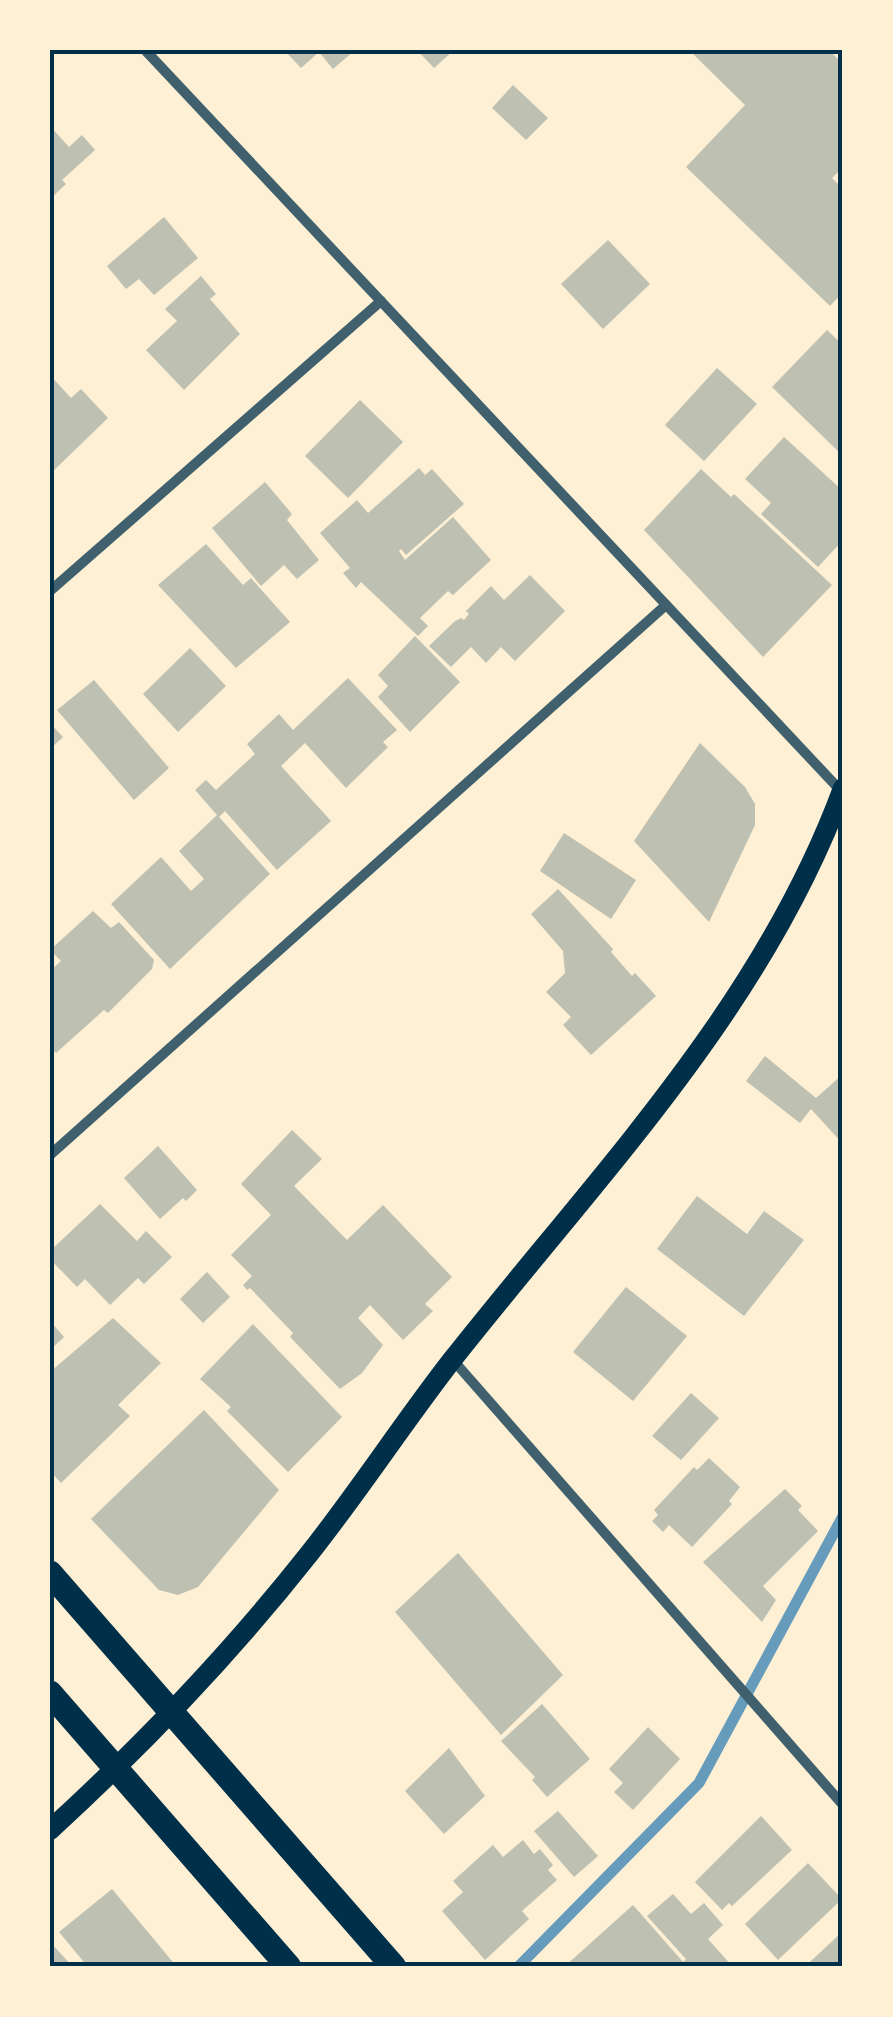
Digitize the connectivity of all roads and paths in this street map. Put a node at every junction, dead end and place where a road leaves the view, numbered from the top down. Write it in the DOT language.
graph roads {
  1 [pos="145,50"];
  2 [pos="381,301"];
  3 [pos="50,592"];
  4 [pos="666,605"];
  5 [pos="842,790"];
  6 [pos="50,1154"];
  7 [pos="453,1359"];
  8 [pos="50,1573"];
  9 [pos="50,1693"];
  10 [pos="172,1713"];
  11 [pos="116,1769"];
  12 [pos="843,1805"];
  13 [pos="50,1830"];
  14 [pos="290,1967"];
  15 [pos="394,1967"];
  1 -- 2 [label="street"];
  2 -- 3 [label="street"];
  2 -- 4 [label="street"];
  4 -- 5 [label="street"];
  4 -- 6 [label="street"];
  5 -- 7 [label="main road"];
  7 -- 10 [label="main road"];
  7 -- 12 [label="street"];
  8 -- 10 [label="main road"];
  9 -- 11 [label="main road"];
  10 -- 11 [label="main road"];
  10 -- 15 [label="main road"];
  11 -- 13 [label="main road"];
  11 -- 14 [label="main road"];
}
